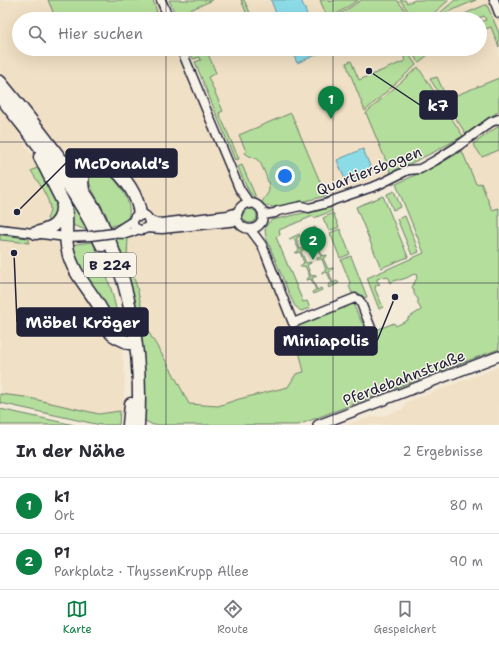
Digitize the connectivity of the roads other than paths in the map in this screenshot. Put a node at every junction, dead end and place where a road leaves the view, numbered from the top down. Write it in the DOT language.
graph roads {
  1 [pos="161,0"];
  2 [pos="494,0"];
  3 [pos="166,12"];
  4 [pos="499,13"];
  5 [pos="184,56"];
  6 [pos="0,82"];
  7 [pos="0,96"];
  8 [pos="499,119"];
  9 [pos="32,137"];
  10 [pos="62,162"];
  11 [pos="96,162"];
  12 [pos="239,188"];
  13 [pos="83,191"];
  14 [pos="62,199"];
  15 [pos="250,204"];
  16 [pos="240,210"];
  17 [pos="263,215"];
  18 [pos="140,218"];
  19 [pos="238,221"];
  20 [pos="259,225"];
  21 [pos="0,228"];
  22 [pos="141,229"];
  23 [pos="250,229"];
  24 [pos="36,233"];
  25 [pos="114,233"];
  26 [pos="66,237"];
  27 [pos="262,245"];
  28 [pos="369,332"];
  29 [pos="128,343"];
  30 [pos="499,356"];
  31 [pos="129,425"];
  32 [pos="138,425"];
  33 [pos="318,425"];
  1 -- 3 [label="street"];
  2 -- 4 [label="street"];
  5 -- 12 [label="street"];
  6 -- 10 [label="main road, B 224"];
  7 -- 9 [label="main road, B 224"];
  8 -- 17 [label="street, Quartiersbogen"];
  9 -- 14 [label="main road"];
  9 -- 29 [label="main road, B 224"];
  10 -- 11 [label="main road"];
  10 -- 13 [label="main road, B 224"];
  11 -- 13 [label="main road"];
  11 -- 18 [label="main road"];
  12 -- 15 [label="street"];
  12 -- 16 [label="street"];
  13 -- 32 [label="main road, B 224"];
  14 -- 24 [label="main road"];
  14 -- 26 [label="main road"];
  15 -- 16 [label="street"];
  15 -- 17 [label="street"];
  16 -- 18 [label="street"];
  16 -- 19 [label="street"];
  17 -- 20 [label="street"];
  18 -- 22 [label="street"];
  18 -- 22 [label="street"];
  18 -- 25 [label="street"];
  19 -- 22 [label="street"];
  19 -- 23 [label="street"];
  20 -- 23 [label="street"];
  20 -- 27 [label="street"];
  21 -- 24 [label="street"];
  22 -- 25 [label="street"];
  23 -- 27 [label="street"];
  24 -- 26 [label="street"];
  25 -- 26 [label="street, bridge"];
  26 -- 29 [label="main road"];
  27 -- 28 [label="street"];
  29 -- 31 [label="main road, B 224"];
  30 -- 33 [label="street, Pferdebahnstraße"];
}
